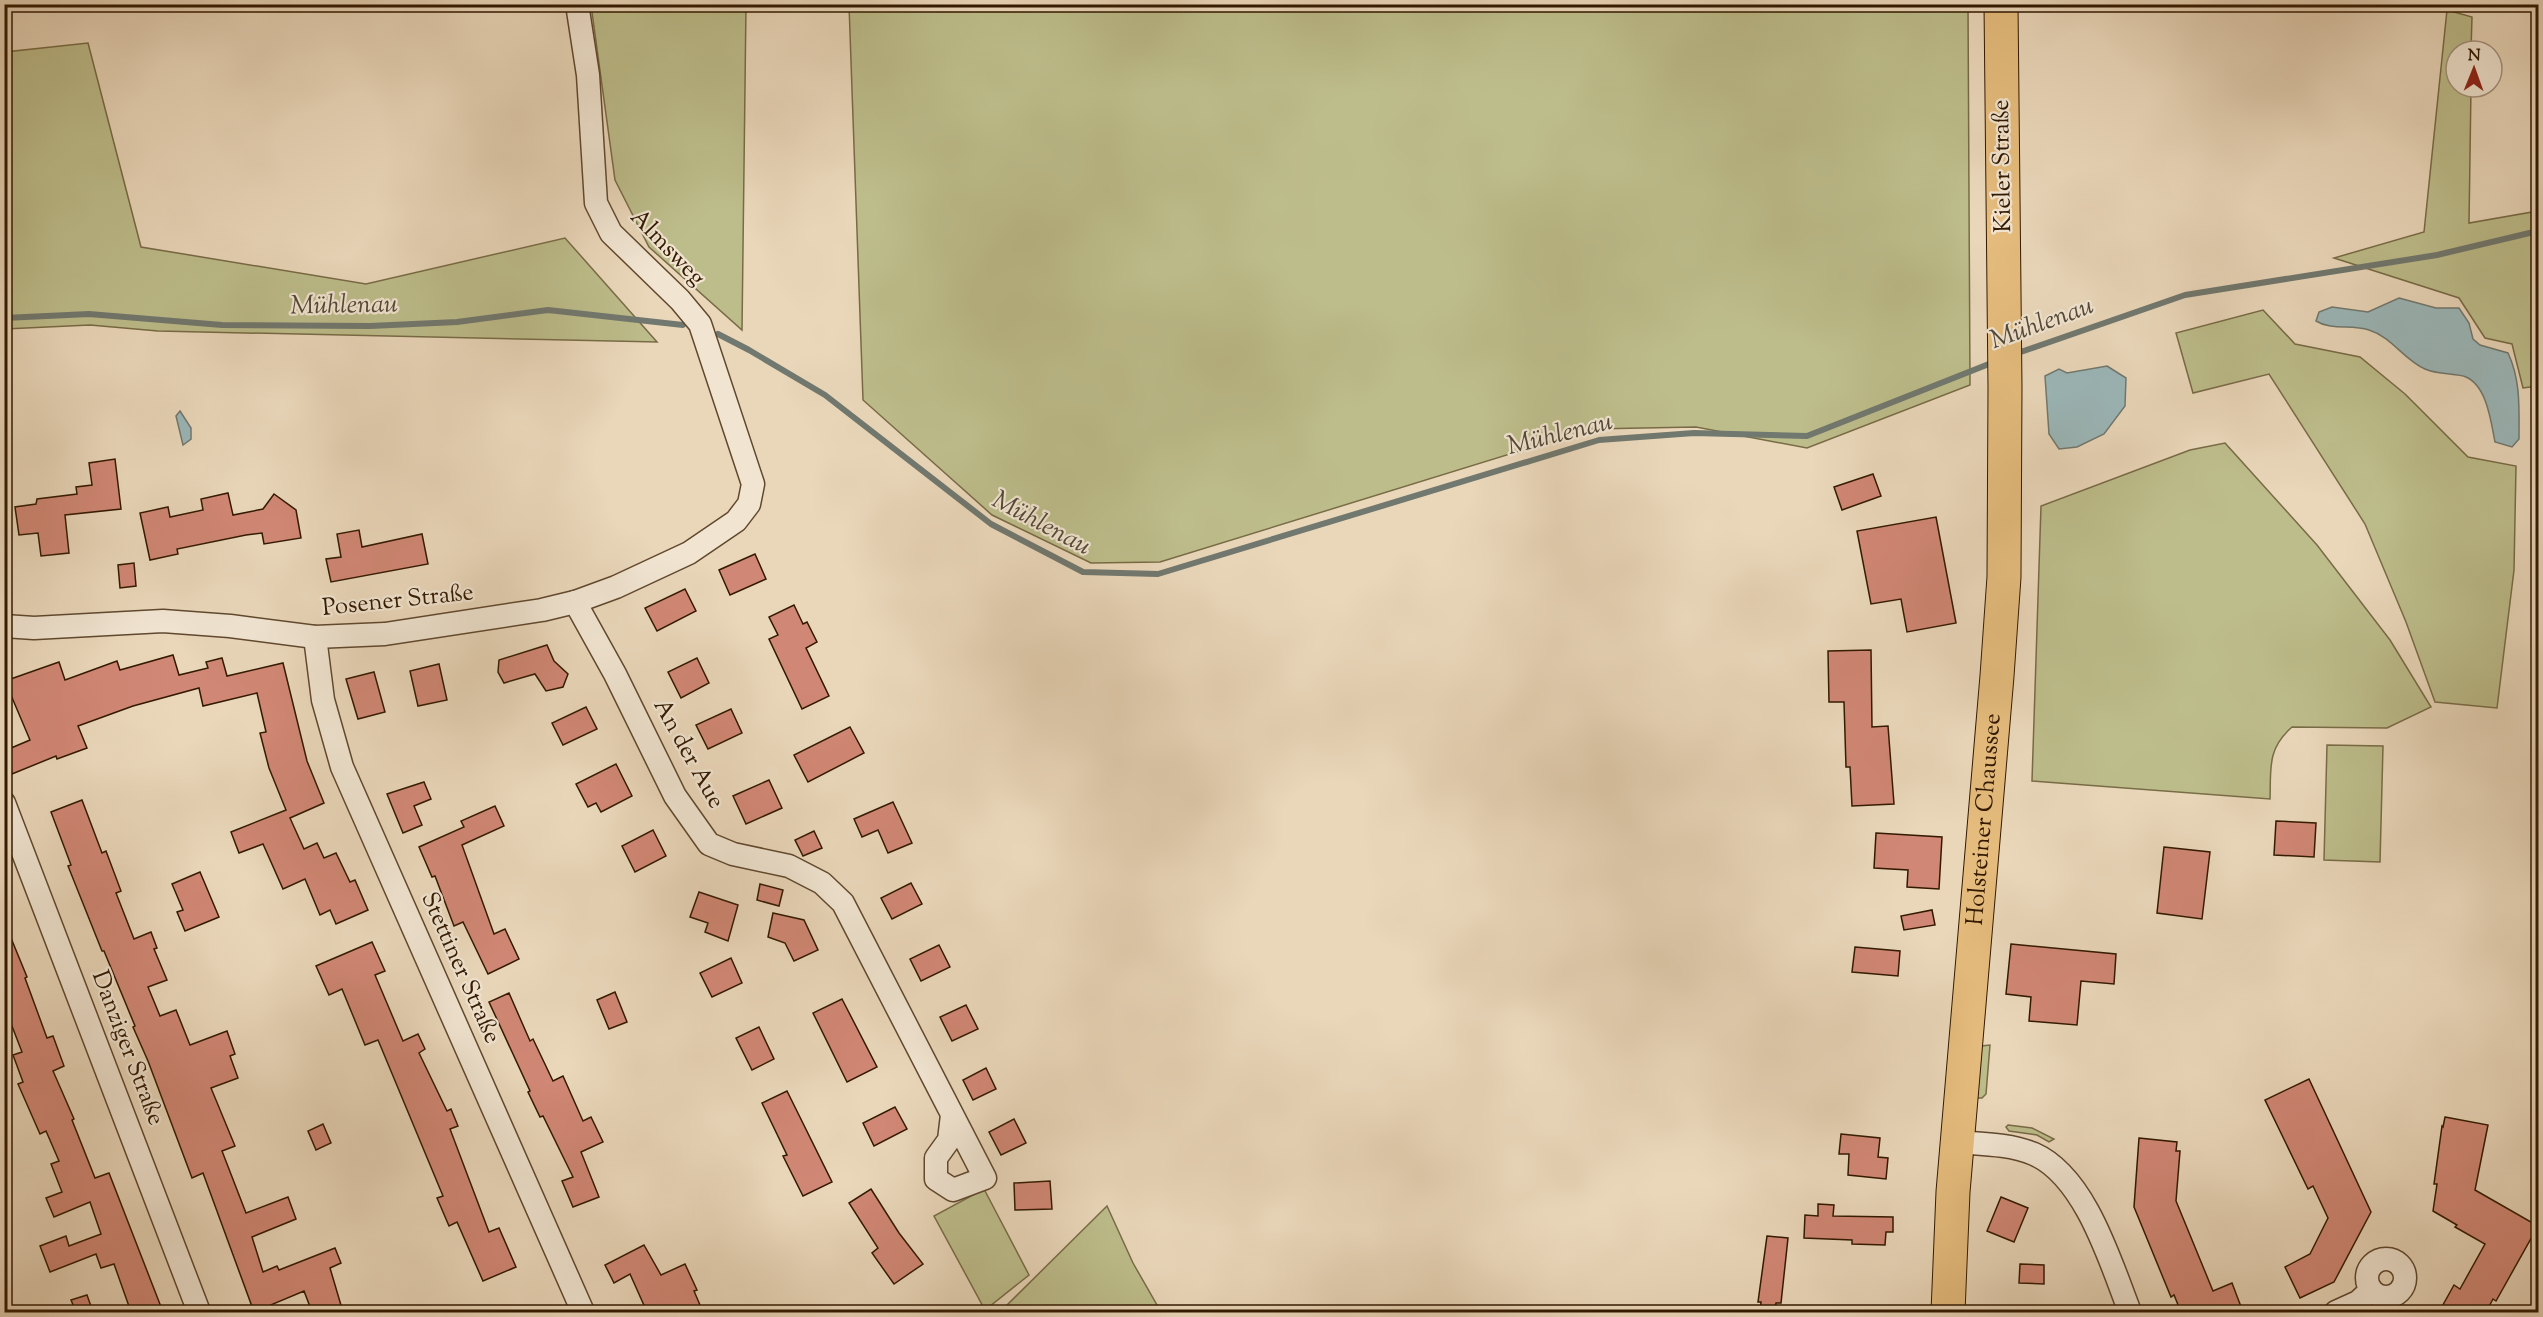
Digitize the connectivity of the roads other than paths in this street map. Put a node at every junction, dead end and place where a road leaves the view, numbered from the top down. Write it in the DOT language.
graph roads {
  1 [pos="578,4"];
  2 [pos="2001,4"];
  3 [pos="2005,327"];
  4 [pos="753,484"];
  5 [pos="575,602"];
  6 [pos="4,626"];
  7 [pos="315,637"];
  8 [pos="4,803"];
  9 [pos="952,1115"];
  10 [pos="1957,1142"];
  11 [pos="2371,1290"];
  12 [pos="199,1312"];
  13 [pos="583,1312"];
  14 [pos="1948,1312"];
  15 [pos="2130,1312"];
  16 [pos="2336,1312"];
  1 -- 4 [label="street, Almsweg"];
  2 -- 3 [label="main road, Kieler Straße"];
  3 -- 10 [label="main road, Holsteiner Chaussee"];
  4 -- 5 [label="street, Posener Straße"];
  5 -- 7 [label="street, Posener Straße"];
  5 -- 9 [label="street, An der Aue"];
  6 -- 7 [label="street, Posener Straße"];
  7 -- 13 [label="street, Stettiner Straße"];
  8 -- 12 [label="street, Danziger Straße"];
  10 -- 14 [label="main road, Holsteiner Chaussee"];
  10 -- 15 [label="street"];
  11 -- 16 [label="street"];
}
